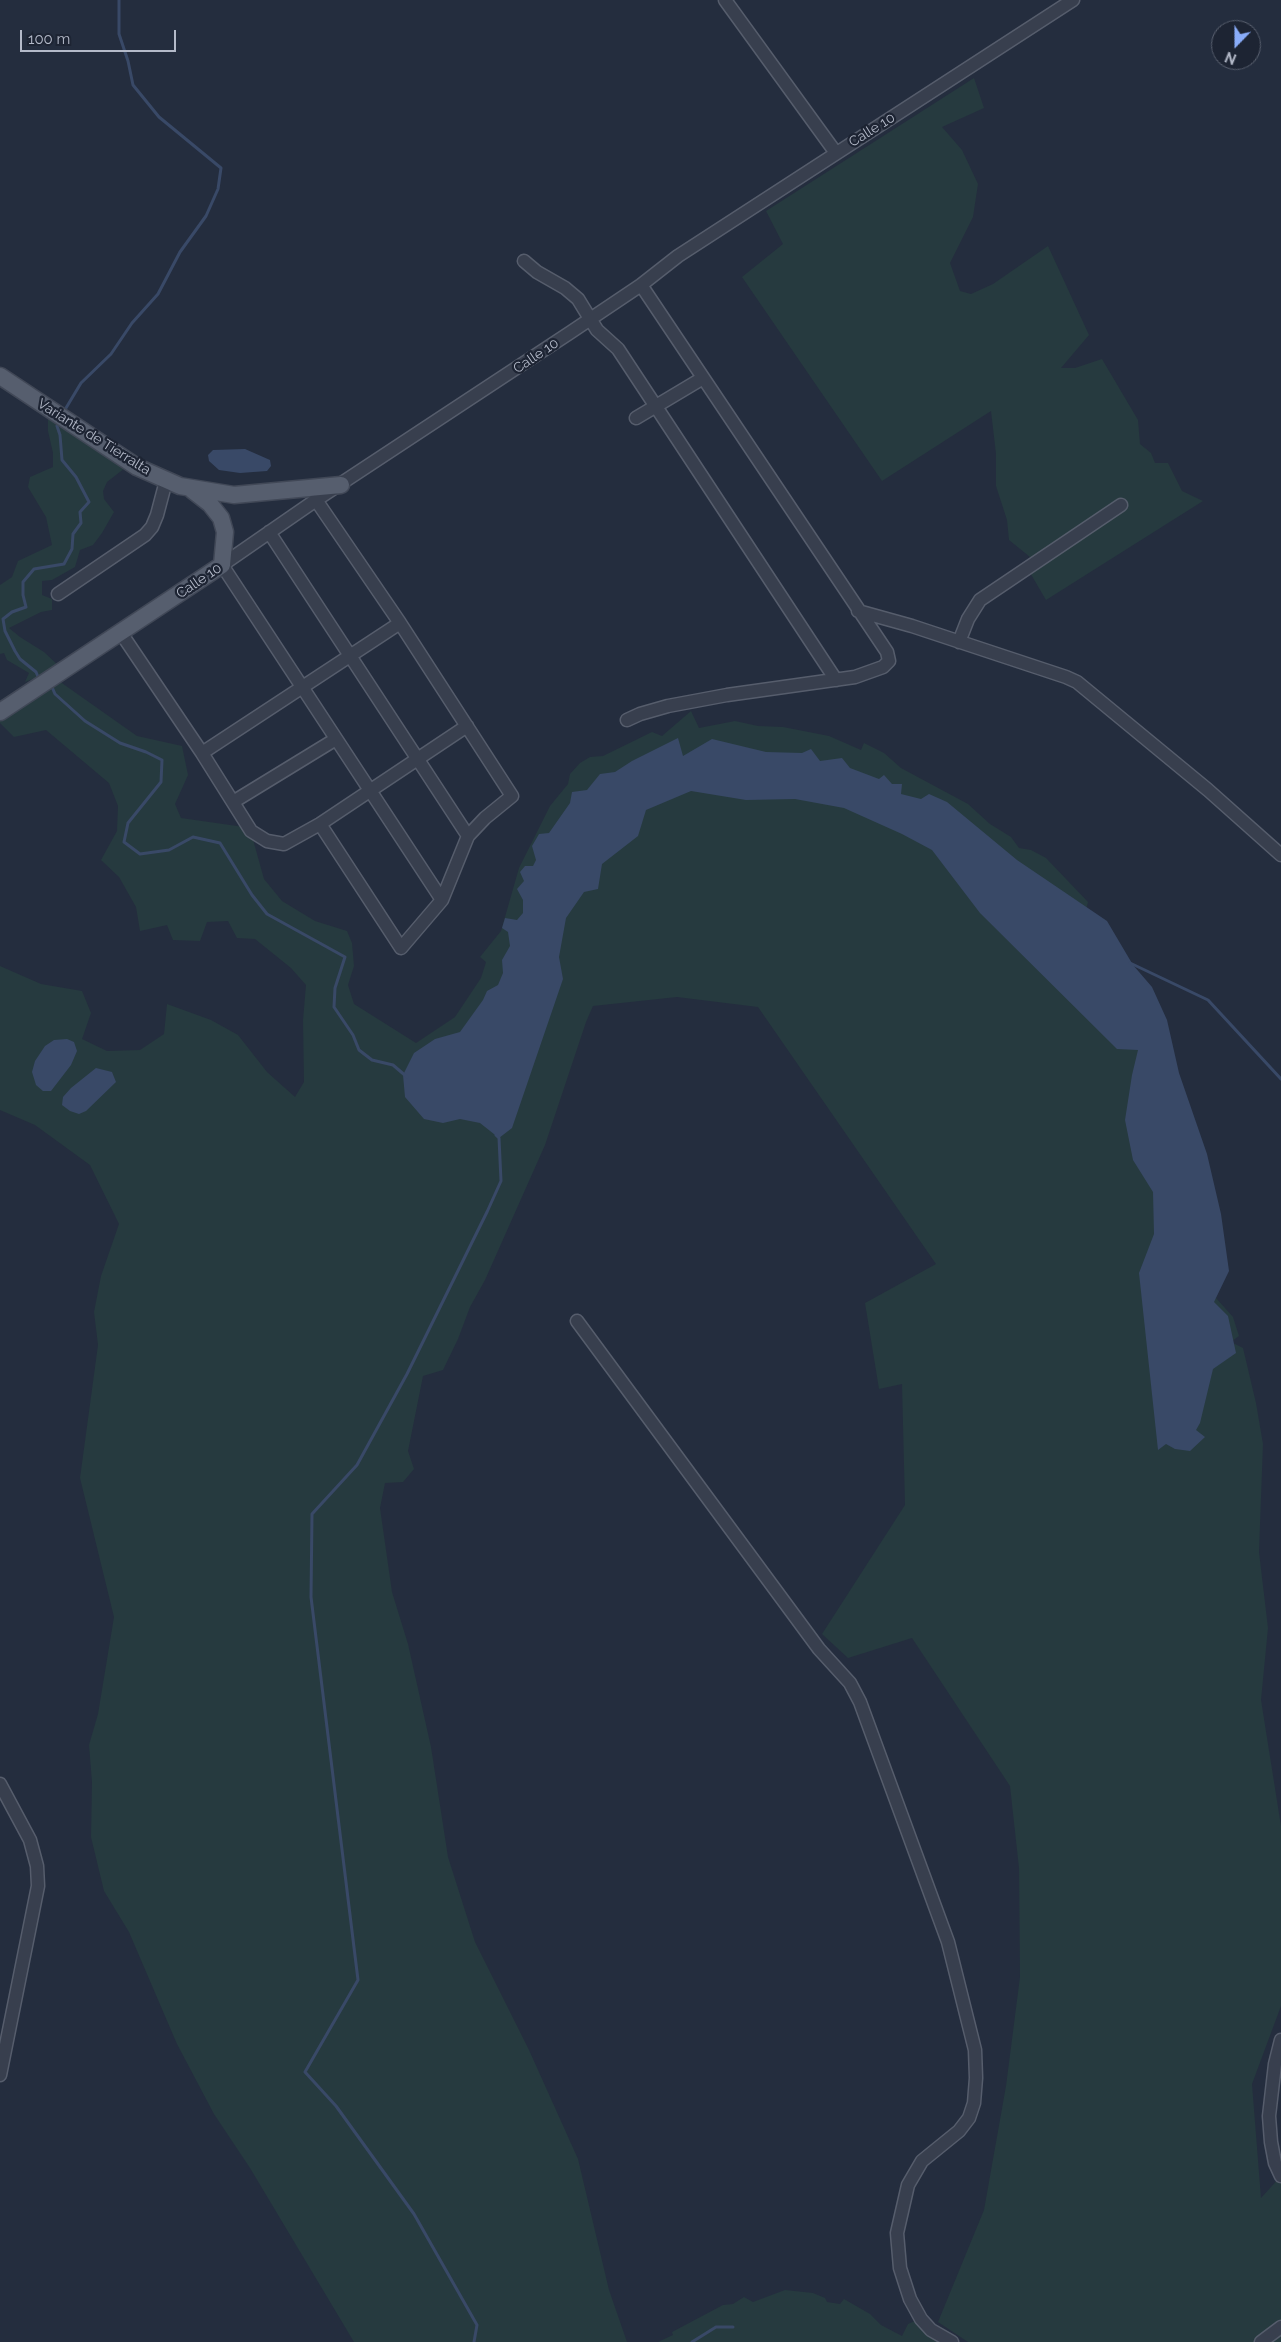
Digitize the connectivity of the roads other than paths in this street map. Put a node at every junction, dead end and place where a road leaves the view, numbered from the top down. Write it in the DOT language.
graph roads {
  1 [pos="725,0"];
  2 [pos="1072,0"];
  3 [pos="836,152"];
  4 [pos="524,260"];
  5 [pos="641,285"];
  6 [pos="591,318"];
  7 [pos="0,376"];
  8 [pos="703,378"];
  9 [pos="656,407"];
  10 [pos="636,418"];
  11 [pos="166,481"];
  12 [pos="341,485"];
  13 [pos="192,490"];
  14 [pos="316,500"];
  15 [pos="1121,505"];
  16 [pos="269,532"];
  17 [pos="222,565"];
  18 [pos="58,594"];
  19 [pos="858,611"];
  20 [pos="400,623"];
  21 [pos="121,633"];
  22 [pos="959,642"];
  23 [pos="350,656"];
  24 [pos="836,680"];
  25 [pos="302,687"];
  26 [pos="0,712"];
  27 [pos="627,720"];
  28 [pos="467,726"];
  29 [pos="336,739"];
  30 [pos="202,753"];
  31 [pos="417,759"];
  32 [pos="370,790"];
  33 [pos="234,802"];
  34 [pos="320,824"];
  35 [pos="468,836"];
  36 [pos="1281,854"];
  37 [pos="442,900"];
  38 [pos="577,1321"];
  39 [pos="0,1784"];
  40 [pos="1281,2040"];
  41 [pos="0,2075"];
  42 [pos="1281,2176"];
  43 [pos="1281,2327"];
  44 [pos="952,2342"];
  45 [pos="1261,2342"];
  1 -- 3 [label="street"];
  2 -- 3 [label="street, Calle 10"];
  3 -- 5 [label="street, Calle 10"];
  4 -- 6 [label="street"];
  5 -- 6 [label="street, Calle 10"];
  5 -- 8 [label="street"];
  6 -- 9 [label="street"];
  6 -- 12 [label="street, Calle 10"];
  7 -- 11 [label="main road, Variante de Tierralta"];
  8 -- 9 [label="street"];
  8 -- 19 [label="street"];
  9 -- 10 [label="street"];
  9 -- 24 [label="street"];
  11 -- 13 [label="main road, Variante de Tierralta"];
  11 -- 18 [label="street"];
  12 -- 13 [label="main road, Variante de Tierralta"];
  12 -- 14 [label="street, Calle 10"];
  13 -- 17 [label="main road"];
  14 -- 16 [label="street, Calle 10"];
  14 -- 20 [label="street"];
  15 -- 22 [label="street"];
  16 -- 17 [label="street, Calle 10"];
  16 -- 23 [label="street"];
  17 -- 21 [label="main road, Calle 10"];
  17 -- 25 [label="street"];
  19 -- 22 [label="street"];
  19 -- 24 [label="street"];
  20 -- 23 [label="street"];
  20 -- 28 [label="street"];
  21 -- 26 [label="main road, Calle 10"];
  21 -- 30 [label="street"];
  22 -- 36 [label="street"];
  23 -- 25 [label="street"];
  23 -- 31 [label="street"];
  24 -- 27 [label="street"];
  25 -- 29 [label="street"];
  25 -- 30 [label="street"];
  28 -- 31 [label="street"];
  28 -- 35 [label="street"];
  29 -- 32 [label="street"];
  29 -- 33 [label="street"];
  30 -- 33 [label="street"];
  31 -- 32 [label="street"];
  31 -- 35 [label="street"];
  32 -- 34 [label="street"];
  32 -- 37 [label="street"];
  33 -- 34 [label="street"];
  34 -- 37 [label="street"];
  35 -- 37 [label="street"];
  38 -- 44 [label="street"];
  39 -- 41 [label="street"];
  40 -- 42 [label="street"];
  43 -- 45 [label="street"];
}
